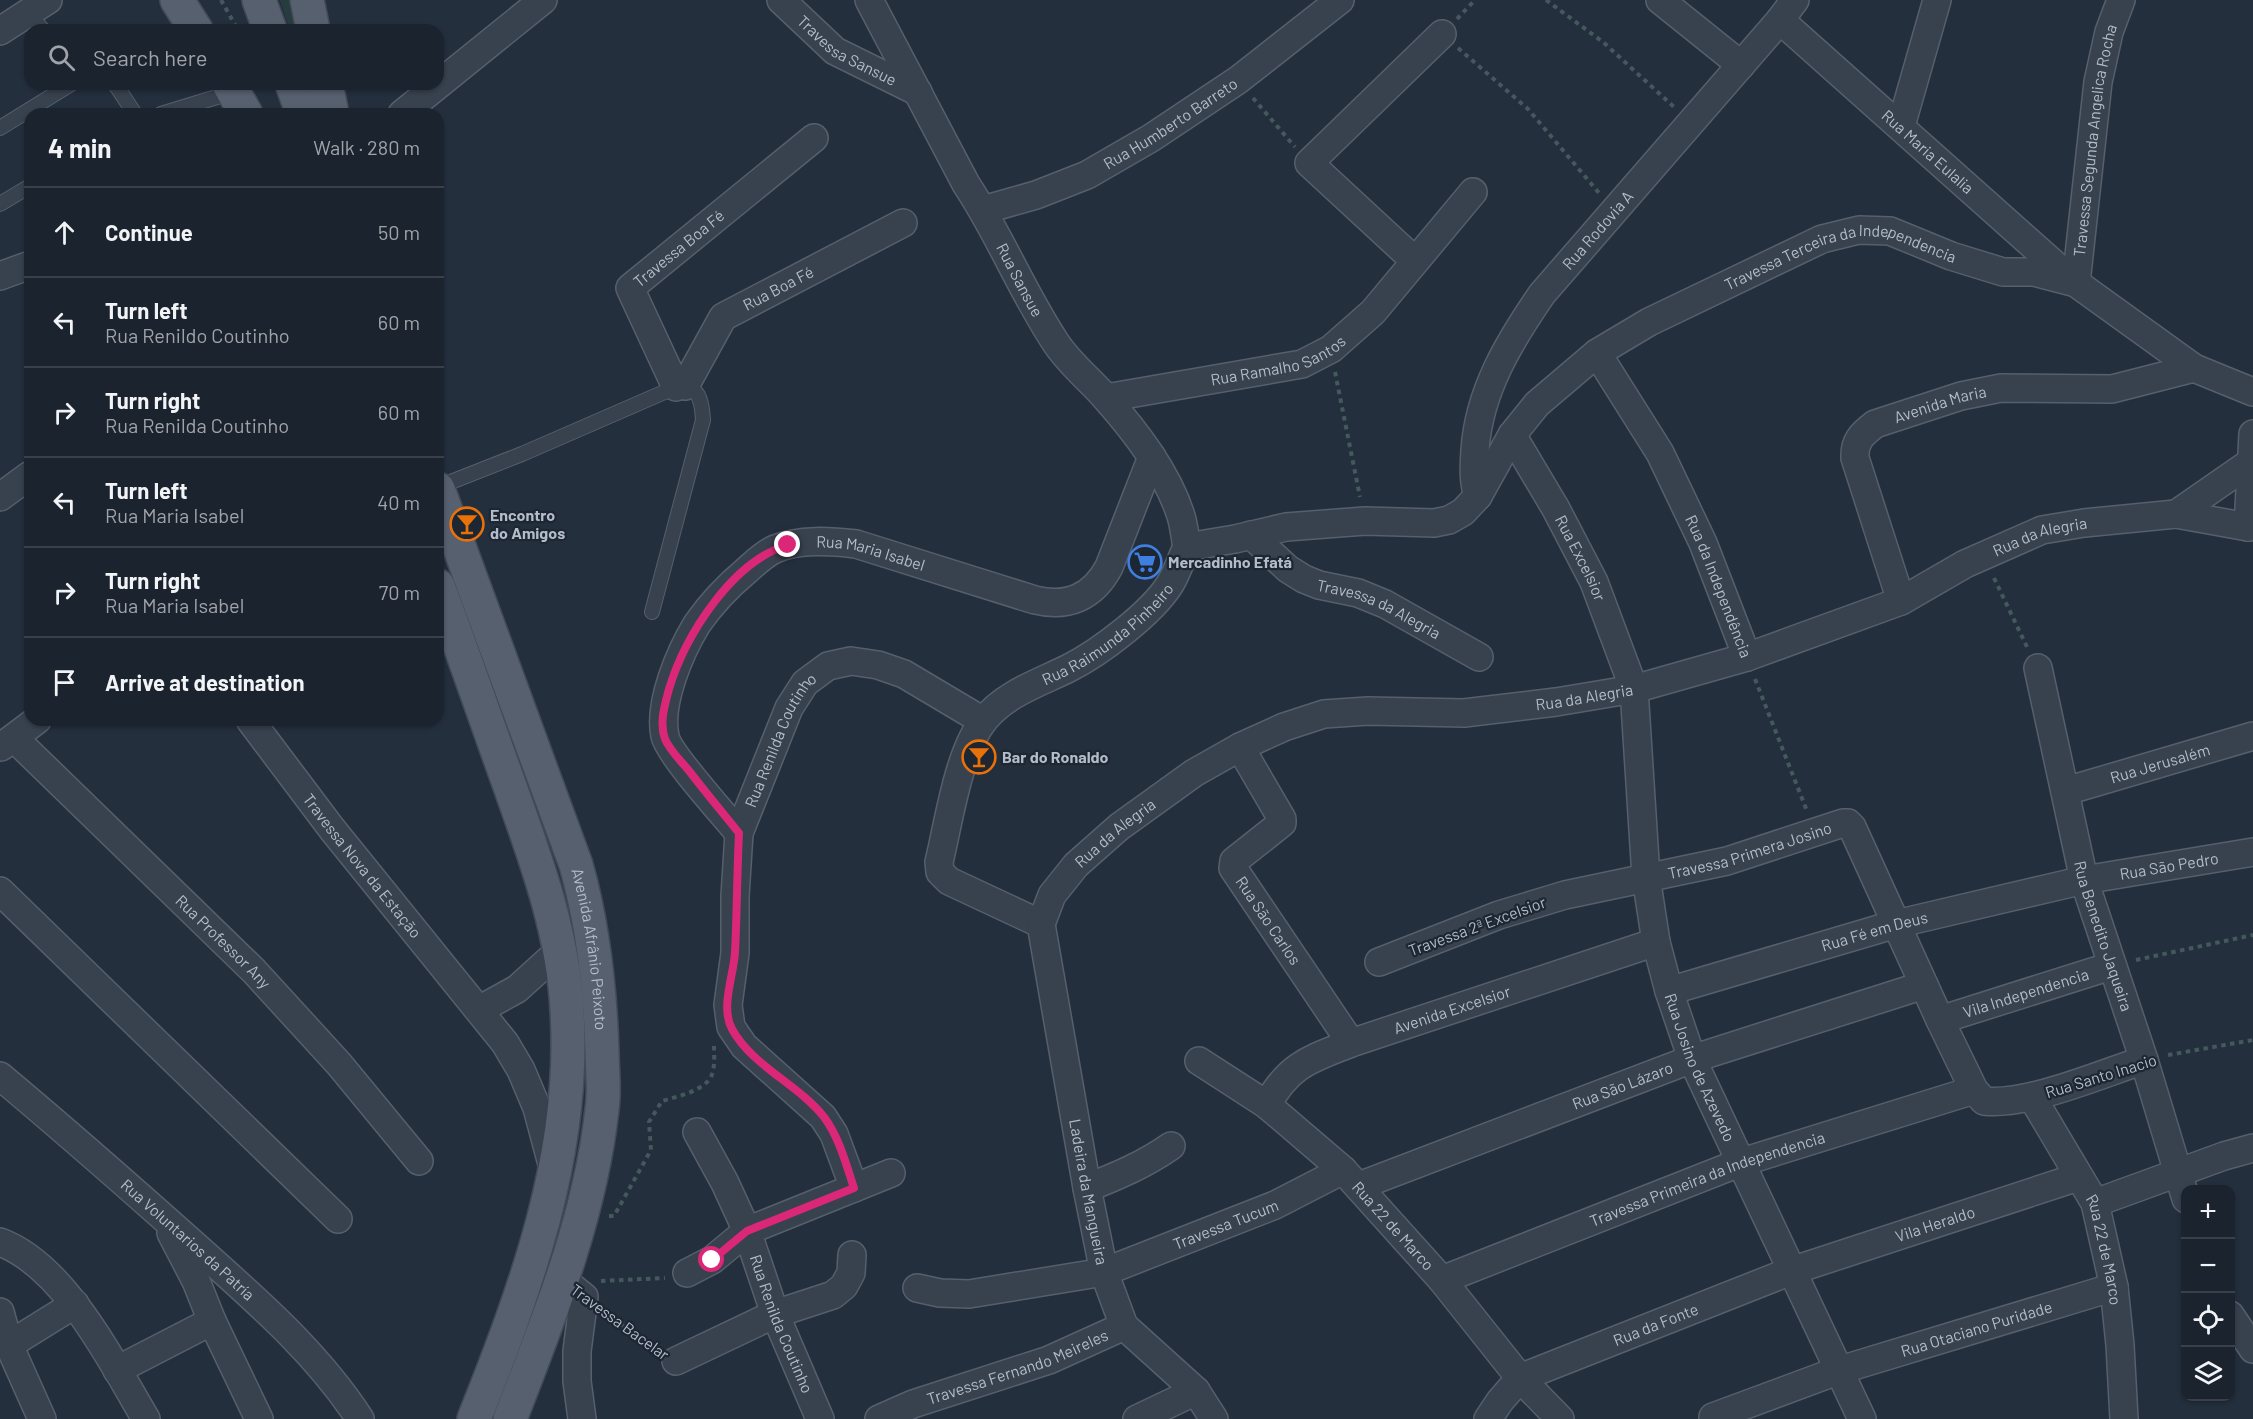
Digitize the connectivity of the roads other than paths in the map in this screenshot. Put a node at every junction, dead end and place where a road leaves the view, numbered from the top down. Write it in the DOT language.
graph roads {
  1 [pos="177,0"];
  2 [pos="259,0"];
  3 [pos="307,0"];
  4 [pos="543,0"];
  5 [pos="781,0"];
  6 [pos="869,0"];
  7 [pos="1340,0"];
  8 [pos="1659,0"];
  9 [pos="1937,0"];
  10 [pos="2121,0"];
  11 [pos="1790,5"];
  12 [pos="40,14"];
  13 [pos="192,24"];
  14 [pos="268,24"];
  15 [pos="312,24"];
  16 [pos="1,28"];
  17 [pos="1442,34"];
  18 [pos="1741,65"];
  19 [pos="444,80"];
  20 [pos="61,90"];
  21 [pos="119,90"];
  22 [pos="294,90"];
  23 [pos="327,90"];
  24 [pos="432,90"];
  25 [pos="918,92"];
  26 [pos="236,97"];
  27 [pos="32,108"];
  28 [pos="131,108"];
  29 [pos="187,108"];
  30 [pos="301,108"];
  31 [pos="332,108"];
  32 [pos="409,108"];
  33 [pos="24,113"];
  34 [pos="1901,126"];
  35 [pos="0,128"];
  36 [pos="814,138"];
  37 [pos="24,190"];
  38 [pos="1473,192"];
  39 [pos="0,204"];
  40 [pos="983,210"];
  41 [pos="903,223"];
  42 [pos="1415,261"];
  43 [pos="24,267"];
  44 [pos="0,276"];
  45 [pos="2076,284"];
  46 [pos="1597,353"];
  47 [pos="2194,368"];
  48 [pos="680,386"];
  49 [pos="2253,392"];
  50 [pos="1106,398"];
  51 [pos="2253,434"];
  52 [pos="1512,435"];
  53 [pos="1152,457"];
  54 [pos="2251,462"];
  55 [pos="24,478"];
  56 [pos="444,486"];
  57 [pos="2,490"];
  58 [pos="1478,496"];
  59 [pos="444,504"];
  60 [pos="2176,514"];
  61 [pos="2250,531"];
  62 [pos="1251,536"];
  63 [pos="1187,547"];
  64 [pos="1901,601"];
  65 [pos="651,612"];
  66 [pos="444,618"];
  67 [pos="1479,657"];
  68 [pos="1747,657"];
  69 [pos="2038,669"];
  70 [pos="1634,689"];
  71 [pos="983,721"];
  72 [pos="29,726"];
  73 [pos="255,726"];
  74 [pos="2253,736"];
  75 [pos="7,743"];
  76 [pos="1240,747"];
  77 [pos="2066,791"];
  78 [pos="739,833"];
  79 [pos="2253,852"];
  80 [pos="1646,877"];
  81 [pos="2084,880"];
  82 [pos="0,891"];
  83 [pos="1041,924"];
  84 [pos="1896,924"];
  85 [pos="1656,942"];
  86 [pos="560,950"];
  87 [pos="1379,962"];
  88 [pos="2111,966"];
  89 [pos="1924,985"];
  90 [pos="1669,990"];
  91 [pos="479,1010"];
  92 [pos="1940,1020"];
  93 [pos="1351,1043"];
  94 [pos="1692,1059"];
  95 [pos="2144,1060"];
  96 [pos="1199,1062"];
  97 [pos="0,1076"];
  98 [pos="1979,1096"];
  99 [pos="2032,1097"];
  100 [pos="1267,1105"];
  101 [pos="697,1132"];
  102 [pos="1171,1146"];
  103 [pos="2253,1148"];
  104 [pos="419,1161"];
  105 [pos="1739,1163"];
  106 [pos="891,1173"];
  107 [pos="2178,1173"];
  108 [pos="555,1175"];
  109 [pos="2078,1177"];
  110 [pos="1351,1178"];
  111 [pos="2182,1185"];
  112 [pos="854,1188"];
  113 [pos="1087,1188"];
  114 [pos="2095,1203"];
  115 [pos="162,1216"];
  116 [pos="338,1219"];
  117 [pos="747,1231"];
  118 [pos="0,1242"];
  119 [pos="852,1255"];
  120 [pos="1791,1271"];
  121 [pos="1104,1272"];
  122 [pos="687,1274"];
  123 [pos="1442,1280"];
  124 [pos="2114,1287"];
  125 [pos="917,1288"];
  126 [pos="574,1289"];
  127 [pos="75,1304"];
  128 [pos="0,1312"];
  129 [pos="775,1314"];
  130 [pos="212,1321"];
  131 [pos="1124,1326"];
  132 [pos="9,1345"];
  133 [pos="676,1361"];
  134 [pos="117,1370"];
  135 [pos="1838,1371"];
  136 [pos="1520,1378"];
  137 [pos="1196,1391"];
  138 [pos="477,1411"];
  139 [pos="1713,1416"];
  140 [pos="42,1419"];
  141 [pos="146,1419"];
  142 [pos="259,1419"];
  143 [pos="360,1419"];
  144 [pos="510,1419"];
  145 [pos="582,1419"];
  146 [pos="820,1419"];
  147 [pos="879,1419"];
  148 [pos="1137,1419"];
  149 [pos="1214,1419"];
  150 [pos="1488,1419"];
  151 [pos="1560,1419"];
  152 [pos="1862,1419"];
  153 [pos="2124,1419"];
  1 -- 13 [label="main road"];
  2 -- 14 [label="main road"];
  3 -- 15 [label="main road"];
  4 -- 19 [label="street"];
  5 -- 25 [label="street, Travessa Sansue"];
  6 -- 25 [label="street, Rua Sansue"];
  7 -- 40 [label="street, Rua Humberto Barreto"];
  8 -- 18 [label="street"];
  9 -- 34 [label="street"];
  10 -- 45 [label="street, Travessa Segunda Angelica Rocha"];
  11 -- 18 [label="street, Rua Rodovia A"];
  11 -- 34 [label="street, Rua Maria Eulalia"];
  12 -- 16 [label="street"];
  17 -- 42 [label="street"];
  18 -- 58 [label="street, Rua Rodovia A"];
  20 -- 27 [label="lane"];
  21 -- 28 [label="lane"];
  22 -- 30 [label="main road"];
  23 -- 31 [label="main road"];
  24 -- 32 [label="street"];
  25 -- 40 [label="street, Rua Sansue"];
  26 -- 29 [label="lane"];
  33 -- 35 [label="lane"];
  34 -- 45 [label="street, Rua Maria Eulalia"];
  36 -- 48 [label="street, Travessa Boa Fé"];
  37 -- 39 [label="lane"];
  38 -- 42 [label="street, Rua Ramalho Santos"];
  40 -- 50 [label="street, Rua Sansue"];
  41 -- 48 [label="street, Rua Boa Fé"];
  42 -- 50 [label="street, Rua Ramalho Santos"];
  43 -- 44 [label="street"];
  45 -- 46 [label="street, Travessa Terceira da Independencia"];
  45 -- 47 [label="street, Travessa Terceira da Independencia"];
  46 -- 52 [label="street, Travessa Terceira da Independencia"];
  46 -- 68 [label="street, Rua da Independência"];
  47 -- 49 [label="street, Travessa Terceira da Independencia"];
  47 -- 64 [label="street, Avenida Maria"];
  48 -- 56 [label="lane"];
  48 -- 65 [label="lane"];
  50 -- 53 [label="street, Rua Sansue"];
  51 -- 54 [label="street"];
  52 -- 58 [label="street, Travessa Terceira da Independencia"];
  52 -- 70 [label="street, Rua Excelsior"];
  53 -- 63 [label="street, Rua Sansue"];
  53 -- 78 [label="street, Rua Maria Isabel"];
  54 -- 60 [label="street, Rua da Alegria"];
  54 -- 61 [label="street"];
  55 -- 57 [label="street"];
  58 -- 62 [label="street"];
  59 -- 126 [label="main road, Avenida Afrânio Peixoto"];
  60 -- 61 [label="street, Rua da Alegria"];
  60 -- 64 [label="street, Rua da Alegria"];
  62 -- 63 [label="street"];
  62 -- 67 [label="street, Travessa da Alegria"];
  63 -- 71 [label="street, Rua Raimunda Pinheiro"];
  64 -- 68 [label="street, Rua da Alegria"];
  66 -- 86 [label="main road, Avenida Afrânio Peixoto"];
  68 -- 70 [label="street, Rua da Alegria"];
  69 -- 77 [label="street, Rua Benedito Jaqueira"];
  70 -- 76 [label="street, Rua da Alegria"];
  70 -- 80 [label="street, Rua Josino de Azevedo"];
  71 -- 78 [label="street, Rua Renilda Coutinho"];
  71 -- 83 [label="street, Rua Raimunda Pinheiro"];
  72 -- 75 [label="street"];
  73 -- 91 [label="street, Travessa Nova da Estação"];
  74 -- 77 [label="street, Rua Jerusalém"];
  75 -- 104 [label="street, Rua Professor Any"];
  76 -- 83 [label="street, Rua da Alegria"];
  76 -- 93 [label="street, Rua São Carlos"];
  77 -- 81 [label="street, Rua Benedito Jaqueira"];
  78 -- 112 [label="street, Rua Renilda Coutinho"];
  79 -- 81 [label="street, Rua São Pedro"];
  80 -- 84 [label="street, Travessa Primera Josino"];
  80 -- 85 [label="street, Rua Josino de Azevedo"];
  80 -- 87 [label="street, Travessa 2ª Excelsior"];
  81 -- 84 [label="street, Rua Fé em Deus"];
  81 -- 88 [label="street, Rua Benedito Jaqueira"];
  82 -- 116 [label="street"];
  83 -- 113 [label="street, Ladeira da Mangueira"];
  84 -- 89 [label="street, Travessa Primera Josino"];
  84 -- 90 [label="street, Rua Fé em Deus"];
  85 -- 90 [label="street, Rua Josino de Azevedo"];
  85 -- 93 [label="street, Avenida Excelsior"];
  86 -- 91 [label="street"];
  86 -- 108 [label="main road, Avenida Afrânio Peixoto"];
  88 -- 92 [label="street, Vila Independencia"];
  88 -- 95 [label="street, Rua Benedito Jaqueira"];
  89 -- 92 [label="street, Travessa Primera Josino"];
  89 -- 94 [label="street, Rua São Lázaro"];
  90 -- 94 [label="street, Rua Josino de Azevedo"];
  91 -- 108 [label="street, Travessa Nova da Estação"];
  92 -- 98 [label="street, Travessa Primera Josino"];
  93 -- 100 [label="street, Avenida Excelsior"];
  94 -- 105 [label="street, Rua Josino de Azevedo"];
  94 -- 110 [label="street, Rua São Lázaro"];
  95 -- 99 [label="street, Rua Santo Inacio"];
  95 -- 107 [label="street, Rua Benedito Jaqueira"];
  96 -- 100 [label="street, Rua 22 de Marco"];
  97 -- 115 [label="street, Rua Voluntarios da Patría"];
  98 -- 99 [label="street, Rua Santo Inacio"];
  98 -- 105 [label="street, Travessa Primeira da Independencia"];
  99 -- 109 [label="street, Rua 22 de Marco"];
  100 -- 110 [label="street, Rua 22 de Marco"];
  101 -- 117 [label="street, Rua Renilda Coutinho"];
  102 -- 113 [label="street"];
  103 -- 107 [label="street"];
  105 -- 120 [label="street, Rua Josino de Azevedo"];
  105 -- 123 [label="street, Travessa Primeira da Independencia"];
  106 -- 112 [label="street"];
  107 -- 111 [label="street, Rua Benedito Jaqueira"];
  107 -- 114 [label="street"];
  108 -- 138 [label="main road, Avenida Afrânio Peixoto"];
  109 -- 114 [label="street, Rua 22 de Marco"];
  109 -- 120 [label="street, Vila Heraldo"];
  110 -- 121 [label="street, Travessa Tucum"];
  110 -- 123 [label="street, Rua 22 de Marco"];
  112 -- 117 [label="street"];
  113 -- 121 [label="street, Ladeira da Mangueira"];
  114 -- 124 [label="street, Rua 22 de Marco"];
  115 -- 130 [label="street"];
  115 -- 143 [label="street, Rua Voluntarios da Patría"];
  117 -- 122 [label="street"];
  117 -- 129 [label="street, Rua Renilda Coutinho"];
  118 -- 127 [label="street"];
  119 -- 129 [label="street, Travessa Bacelar"];
  120 -- 135 [label="street, Rua Josino de Azevedo"];
  120 -- 136 [label="street, Rua da Fonte"];
  121 -- 125 [label="street"];
  121 -- 131 [label="street, Ladeira da Mangueira"];
  123 -- 136 [label="street, Rua 22 de Marco"];
  124 -- 135 [label="street, Rua Otaciano Puridade"];
  124 -- 153 [label="street, Rua 22 de Marco"];
  126 -- 144 [label="main road, Avenida Afrânio Peixoto"];
  126 -- 145 [label="street"];
  127 -- 132 [label="street"];
  127 -- 134 [label="street"];
  128 -- 132 [label="street"];
  129 -- 133 [label="street, Travessa Bacelar"];
  129 -- 146 [label="street, Rua Renilda Coutinho"];
  130 -- 134 [label="street"];
  130 -- 142 [label="street"];
  131 -- 137 [label="street, Ladeira da Mangueira"];
  131 -- 147 [label="street, Travessa Fernando Meireles"];
  132 -- 140 [label="street"];
  134 -- 141 [label="street"];
  135 -- 139 [label="street, Rua Otaciano Puridade"];
  135 -- 152 [label="street, Rua Josino de Azevedo"];
  136 -- 150 [label="street"];
  136 -- 151 [label="street, Rua 22 de Marco"];
  137 -- 148 [label="street"];
  137 -- 149 [label="street, Ladeira da Mangueira"];
}
